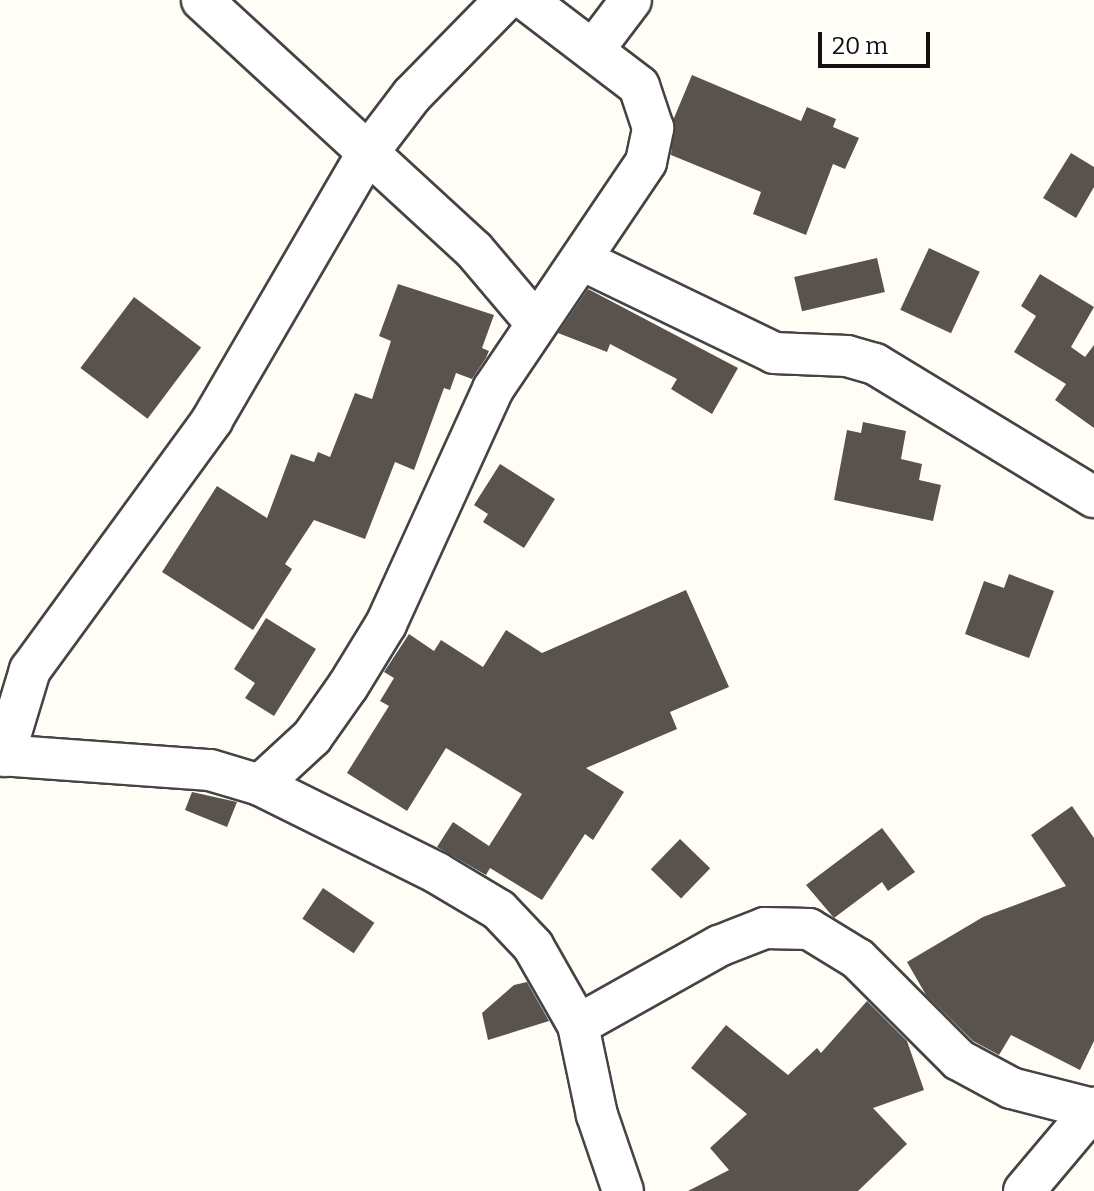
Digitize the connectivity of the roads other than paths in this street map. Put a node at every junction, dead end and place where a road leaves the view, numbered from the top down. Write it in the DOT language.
graph roads {
  1 [pos="202,0"];
  2 [pos="505,0"];
  3 [pos="526,0"];
  4 [pos="631,0"];
  5 [pos="594,49"];
  6 [pos="367,154"];
  7 [pos="584,261"];
  8 [pos="536,323"];
  9 [pos="1094,497"];
  10 [pos="2,755"];
  11 [pos="260,785"];
  12 [pos="578,1025"];
  13 [pos="1094,1108"];
  14 [pos="623,1191"];
  15 [pos="1024,1191"];
  1 -- 6 [label="street"];
  2 -- 6 [label="street"];
  3 -- 5 [label="street"];
  4 -- 5 [label="street"];
  5 -- 7 [label="street"];
  6 -- 8 [label="street"];
  6 -- 10 [label="street"];
  7 -- 8 [label="street"];
  7 -- 9 [label="street"];
  8 -- 11 [label="street"];
  10 -- 11 [label="street"];
  11 -- 12 [label="street"];
  12 -- 13 [label="street"];
  12 -- 14 [label="street"];
  13 -- 15 [label="street"];
}
